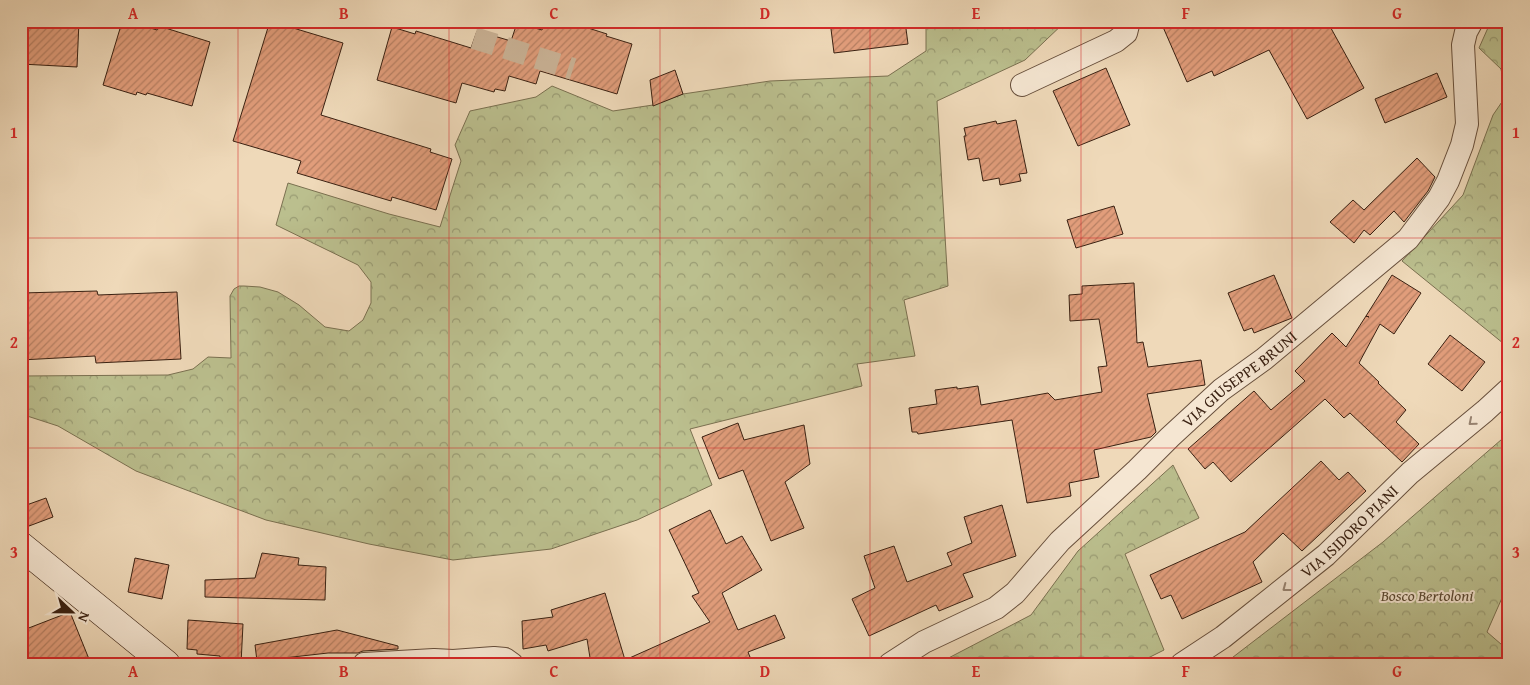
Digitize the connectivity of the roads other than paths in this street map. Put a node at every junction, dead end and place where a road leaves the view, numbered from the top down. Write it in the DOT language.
graph roads {
  1 [pos="1129,21"];
  2 [pos="1472,21"];
  3 [pos="1022,85"];
  4 [pos="1509,389"];
  5 [pos="21,546"];
  6 [pos="166,664"];
  7 [pos="364,664"];
  8 [pos="512,664"];
  9 [pos="890,664"];
  10 [pos="1182,664"];
  1 -- 3 [label="street"];
  2 -- 9 [label="street, VIA GIUSEPPE BRUNI"];
  4 -- 10 [label="street, VIA ISIDORO PIANI, one-way"];
  5 -- 6 [label="street"];
  7 -- 8 [label="street"];
}
